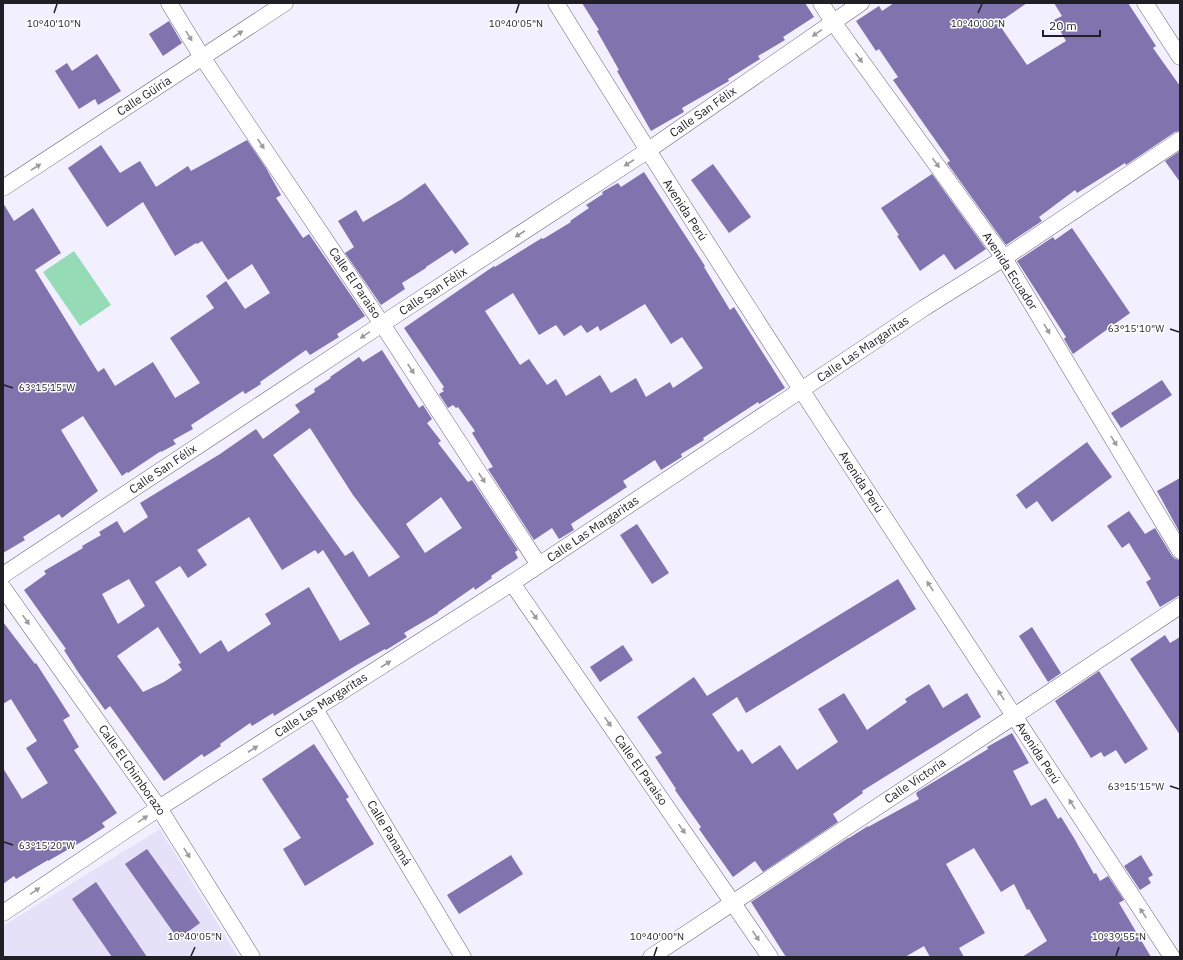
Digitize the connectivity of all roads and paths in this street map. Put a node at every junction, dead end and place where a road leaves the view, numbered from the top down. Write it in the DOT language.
graph roads {
  1 [pos="169,3"];
  2 [pos="285,3"];
  3 [pos="556,3"];
  4 [pos="821,3"];
  5 [pos="860,3"];
  6 [pos="1146,3"];
  7 [pos="833,22"];
  8 [pos="202,57"];
  9 [pos="1180,57"];
  10 [pos="1180,140"];
  11 [pos="647,151"];
  12 [pos="3,188"];
  13 [pos="1004,258"];
  14 [pos="382,324"];
  15 [pos="802,390"];
  16 [pos="1180,551"];
  17 [pos="539,565"];
  18 [pos="3,575"];
  19 [pos="512,583"];
  20 [pos="3,588"];
  21 [pos="1180,606"];
  22 [pos="314,709"];
  23 [pos="1014,716"];
  24 [pos="159,808"];
  25 [pos="733,902"];
  26 [pos="3,913"];
  27 [pos="252,957"];
  28 [pos="463,957"];
  29 [pos="651,957"];
  30 [pos="770,957"];
  31 [pos="1172,957"];
  1 -- 8 [label="street, Calle El Paraiso, one-way"];
  8 -- 2 [label="street, Calle Güiria, one-way"];
  3 -- 11 [label="street, Avenida Perú"];
  4 -- 7 [label="street, Avenida Ecuador"];
  5 -- 7 [label="street, Calle San Félix"];
  6 -- 9 [label="street"];
  7 -- 11 [label="street, Calle San Félix, one-way"];
  7 -- 13 [label="street, Avenida Ecuador, one-way"];
  12 -- 8 [label="street, Calle Güiria, one-way"];
  8 -- 14 [label="street, Calle El Paraiso, one-way"];
  10 -- 13 [label="street, Calle Las Margaritas"];
  11 -- 14 [label="street, Calle San Félix, one-way"];
  11 -- 15 [label="street, Avenida Perú"];
  13 -- 15 [label="street, Calle Las Margaritas"];
  13 -- 16 [label="street, Avenida Ecuador, one-way"];
  14 -- 17 [label="street, Calle El Paraiso, one-way"];
  14 -- 18 [label="street, Calle San Félix, one-way"];
  15 -- 17 [label="street, Calle Las Margaritas"];
  23 -- 15 [label="street, Avenida Perú, one-way"];
  17 -- 19 [label="street, Calle Las Margaritas"];
  22 -- 19 [label="street, Calle Las Margaritas, one-way"];
  19 -- 25 [label="street, Calle El Paraiso, one-way"];
  20 -- 24 [label="street, Calle El Chimborazo, one-way"];
  21 -- 23 [label="street, Calle Victoria"];
  24 -- 22 [label="street, Calle Las Margaritas, one-way"];
  22 -- 28 [label="street, Calle Panamá"];
  23 -- 25 [label="street, Calle Victoria"];
  31 -- 23 [label="street, Avenida Perú, one-way"];
  26 -- 24 [label="street, Calle Las Margaritas, one-way"];
  24 -- 27 [label="street, Calle El Chimborazo, one-way"];
  25 -- 29 [label="street, Calle Victoria"];
  25 -- 30 [label="street, Calle El Paraiso, one-way"];
}
